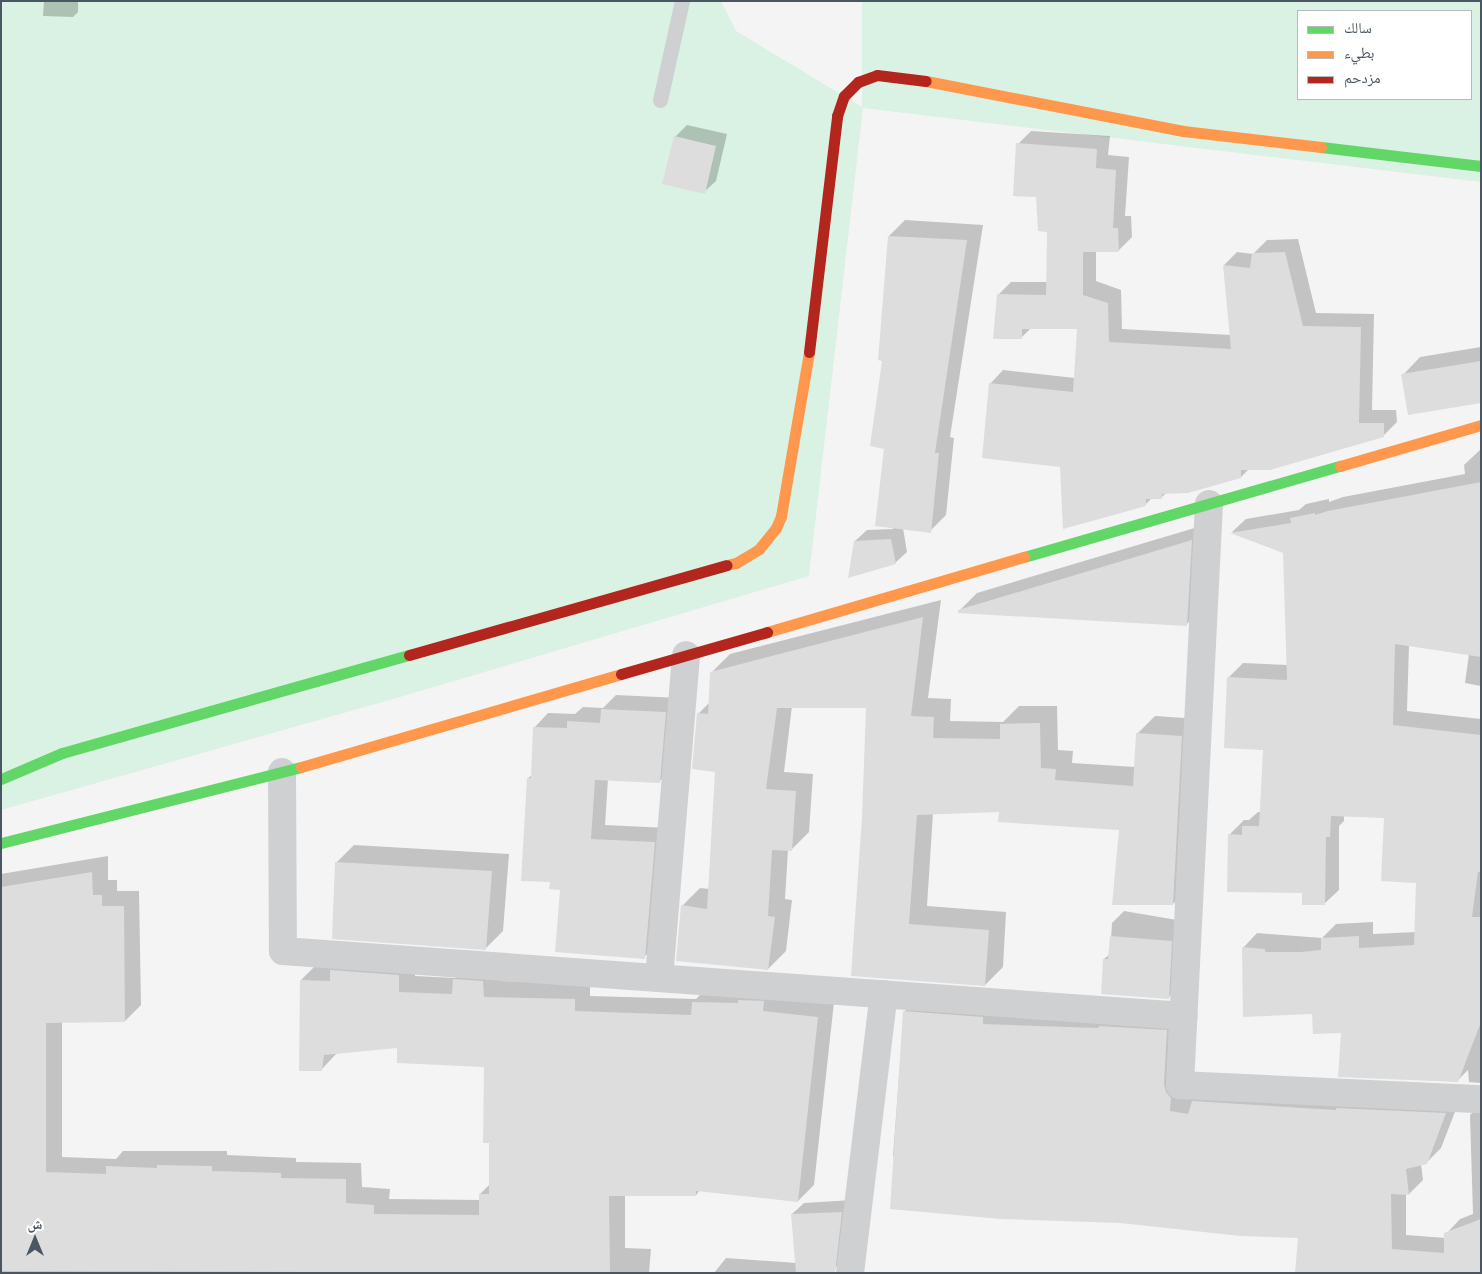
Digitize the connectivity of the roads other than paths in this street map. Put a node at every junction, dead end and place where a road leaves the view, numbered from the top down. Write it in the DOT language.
graph roads {
  1 [pos="682,1"];
  2 [pos="660,100"];
  3 [pos="1481,166"];
  4 [pos="1481,425"];
  5 [pos="1209,504"];
  6 [pos="686,655"];
  7 [pos="39,762"];
  8 [pos="1,763"];
  9 [pos="282,772"];
  10 [pos="1,779"];
  11 [pos="1,843"];
  12 [pos="659,978"];
  13 [pos="884,994"];
  14 [pos="1184,1016"];
  15 [pos="1481,1099"];
  16 [pos="850,1273"];
  1 -- 2 [label="lane"];
  3 -- 7 [label="street"];
  4 -- 5 [label="street"];
  5 -- 6 [label="street"];
  5 -- 14 [label="street"];
  6 -- 9 [label="street"];
  6 -- 12 [label="street"];
  7 -- 8 [label="lane"];
  7 -- 10 [label="street"];
  9 -- 11 [label="street"];
  9 -- 12 [label="street"];
  12 -- 13 [label="street"];
  13 -- 14 [label="street"];
  13 -- 16 [label="street"];
  14 -- 15 [label="street"];
}
